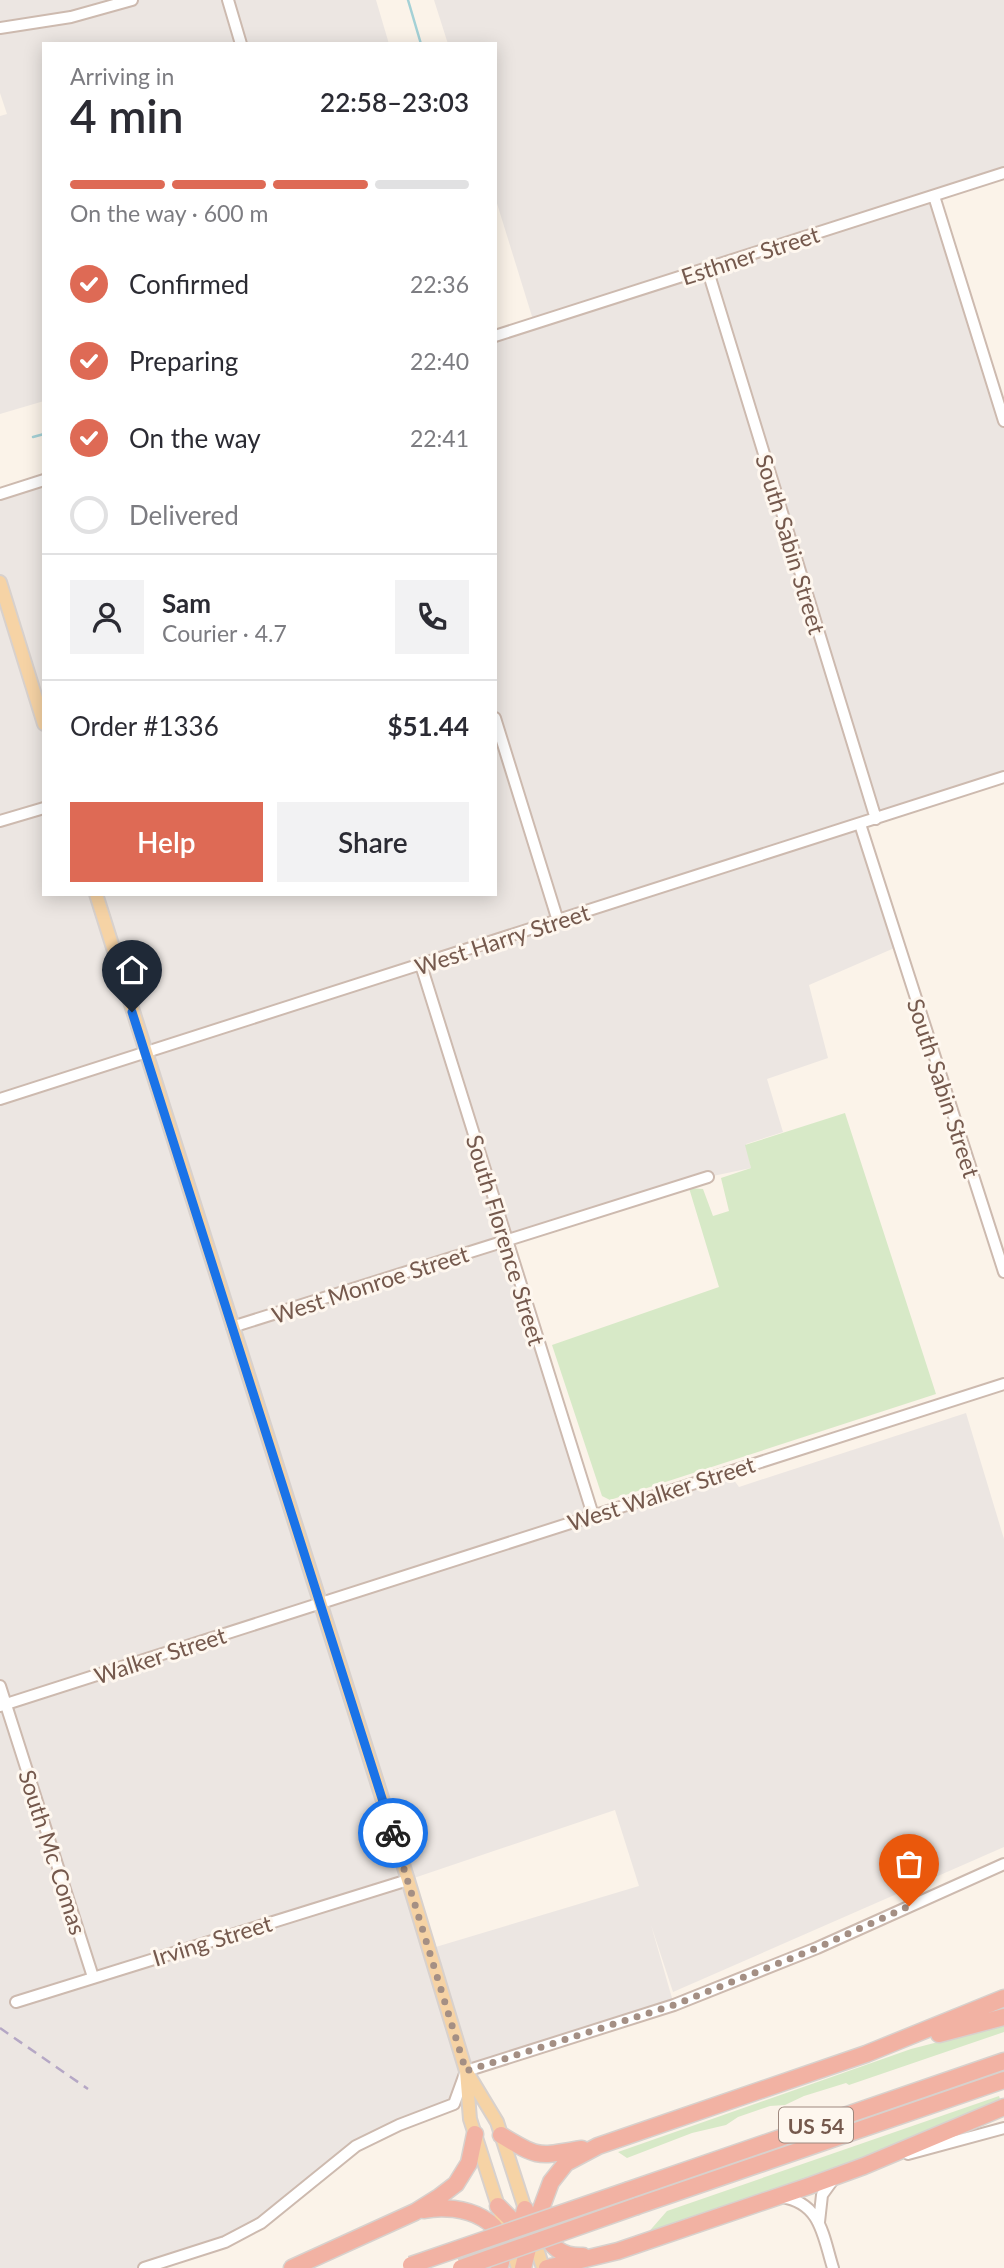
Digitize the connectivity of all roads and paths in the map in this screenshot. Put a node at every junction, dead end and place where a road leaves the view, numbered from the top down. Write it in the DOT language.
graph roads {
  1 [pos="132,0"];
  2 [pos="228,0"];
  3 [pos="0,28"];
  4 [pos="240,42"];
  5 [pos="1004,173"];
  6 [pos="934,196"];
  7 [pos="707,268"];
  8 [pos="497,335"];
  9 [pos="1004,421"];
  10 [pos="42,481"];
  11 [pos="0,494"];
  12 [pos="0,582"];
  13 [pos="42,718"];
  14 [pos="497,724"];
  15 [pos="1004,777"];
  16 [pos="42,808"];
  17 [pos="876,819"];
  18 [pos="0,821"];
  19 [pos="860,824"];
  20 [pos="97,896"];
  21 [pos="558,921"];
  22 [pos="421,965"];
  23 [pos="145,1053"];
  24 [pos="0,1099"];
  25 [pos="708,1177"];
  26 [pos="506,1241"];
  27 [pos="1004,1272"];
  28 [pos="232,1327"];
  29 [pos="1004,1384"];
  30 [pos="593,1515"];
  31 [pos="319,1604"];
  32 [pos="0,1686"];
  33 [pos="3,1705"];
  34 [pos="1004,1864"];
  35 [pos="408,1880"];
  36 [pos="93,1977"];
  37 [pos="1004,1998"];
  38 [pos="16,2002"];
  39 [pos="1004,2017"];
  40 [pos="1004,2052"];
  41 [pos="866,2054"];
  42 [pos="1004,2061"];
  43 [pos="466,2071"];
  44 [pos="1004,2080"];
  45 [pos="1004,2107"];
  46 [pos="1004,2128"];
  47 [pos="475,2134"];
  48 [pos="501,2135"];
  49 [pos="767,2142"];
  50 [pos="598,2146"];
  51 [pos="864,2166"];
  52 [pos="836,2176"];
  53 [pos="779,2196"];
  54 [pos="498,2206"];
  55 [pos="533,2208"];
  56 [pos="415,2212"];
  57 [pos="480,2216"];
  58 [pos="819,2222"];
  59 [pos="523,2238"];
  60 [pos="618,2251"];
  61 [pos="560,2252"];
  62 [pos="600,2256"];
  63 [pos="544,2266"];
  64 [pos="408,2267"];
  65 [pos="144,2268"];
  66 [pos="292,2268"];
  67 [pos="461,2268"];
  68 [pos="500,2268"];
  69 [pos="521,2268"];
  70 [pos="585,2268"];
  71 [pos="833,2268"];
  1 -- 3 [label="street"];
  2 -- 4 [label="street"];
  5 -- 6 [label="street, Esthner Street"];
  6 -- 7 [label="street, Esthner Street"];
  6 -- 9 [label="street"];
  7 -- 8 [label="street, Esthner Street"];
  7 -- 17 [label="street, South Sabin Street"];
  10 -- 11 [label="street"];
  12 -- 13 [label="main road"];
  14 -- 21 [label="street"];
  15 -- 17 [label="street, West Harry Street"];
  16 -- 18 [label="street"];
  17 -- 19 [label="street, West Harry Street"];
  19 -- 21 [label="street, West Harry Street"];
  19 -- 27 [label="street, South Sabin Street"];
  20 -- 23 [label="main road"];
  21 -- 22 [label="street, West Harry Street"];
  22 -- 23 [label="street, West Harry Street"];
  22 -- 26 [label="street, South Florence Street"];
  23 -- 24 [label="street, West Harry Street"];
  23 -- 28 [label="main road"];
  25 -- 26 [label="street, West Monroe Street"];
  26 -- 28 [label="street, West Monroe Street"];
  26 -- 30 [label="street, South Florence Street"];
  28 -- 31 [label="main road"];
  29 -- 30 [label="street, West Walker Street"];
  30 -- 31 [label="street, West Walker Street"];
  31 -- 33 [label="street, Walker Street"];
  31 -- 35 [label="main road"];
  32 -- 33 [label="street, South Mc Comas"];
  33 -- 36 [label="street, South Mc Comas"];
  34 -- 43 [label="street"];
  35 -- 36 [label="street, Irving Street"];
  35 -- 43 [label="main road"];
  36 -- 38 [label="street, Irving Street"];
  37 -- 41 [label="highway"];
  39 -- 41 [label="highway"];
  40 -- 49 [label="highway"];
  41 -- 50 [label="highway"];
  42 -- 49 [label="highway, US 54"];
  43 -- 47 [label="main road"];
  43 -- 48 [label="main road"];
  43 -- 65 [label="street"];
  44 -- 67 [label="highway, US 54, bridge"];
  45 -- 51 [label="highway"];
  46 -- 51 [label="street"];
  47 -- 54 [label="main road"];
  47 -- 56 [label="highway"];
  48 -- 50 [label="highway"];
  48 -- 55 [label="main road"];
  49 -- 64 [label="highway, US 54, bridge"];
  50 -- 55 [label="highway"];
  51 -- 52 [label="highway"];
  52 -- 53 [label="highway"];
  52 -- 58 [label="street"];
  53 -- 58 [label="street"];
  53 -- 60 [label="highway"];
  54 -- 59 [label="highway"];
  55 -- 59 [label="highway"];
  55 -- 61 [label="highway"];
  56 -- 57 [label="highway"];
  56 -- 66 [label="highway"];
  57 -- 59 [label="highway"];
  57 -- 68 [label="highway"];
  58 -- 71 [label="street"];
  59 -- 61 [label="highway"];
  59 -- 63 [label="highway"];
  59 -- 68 [label="highway"];
  59 -- 69 [label="highway"];
  60 -- 62 [label="highway"];
  60 -- 70 [label="main road"];
  61 -- 62 [label="highway"];
  62 -- 63 [label="highway"];
}
